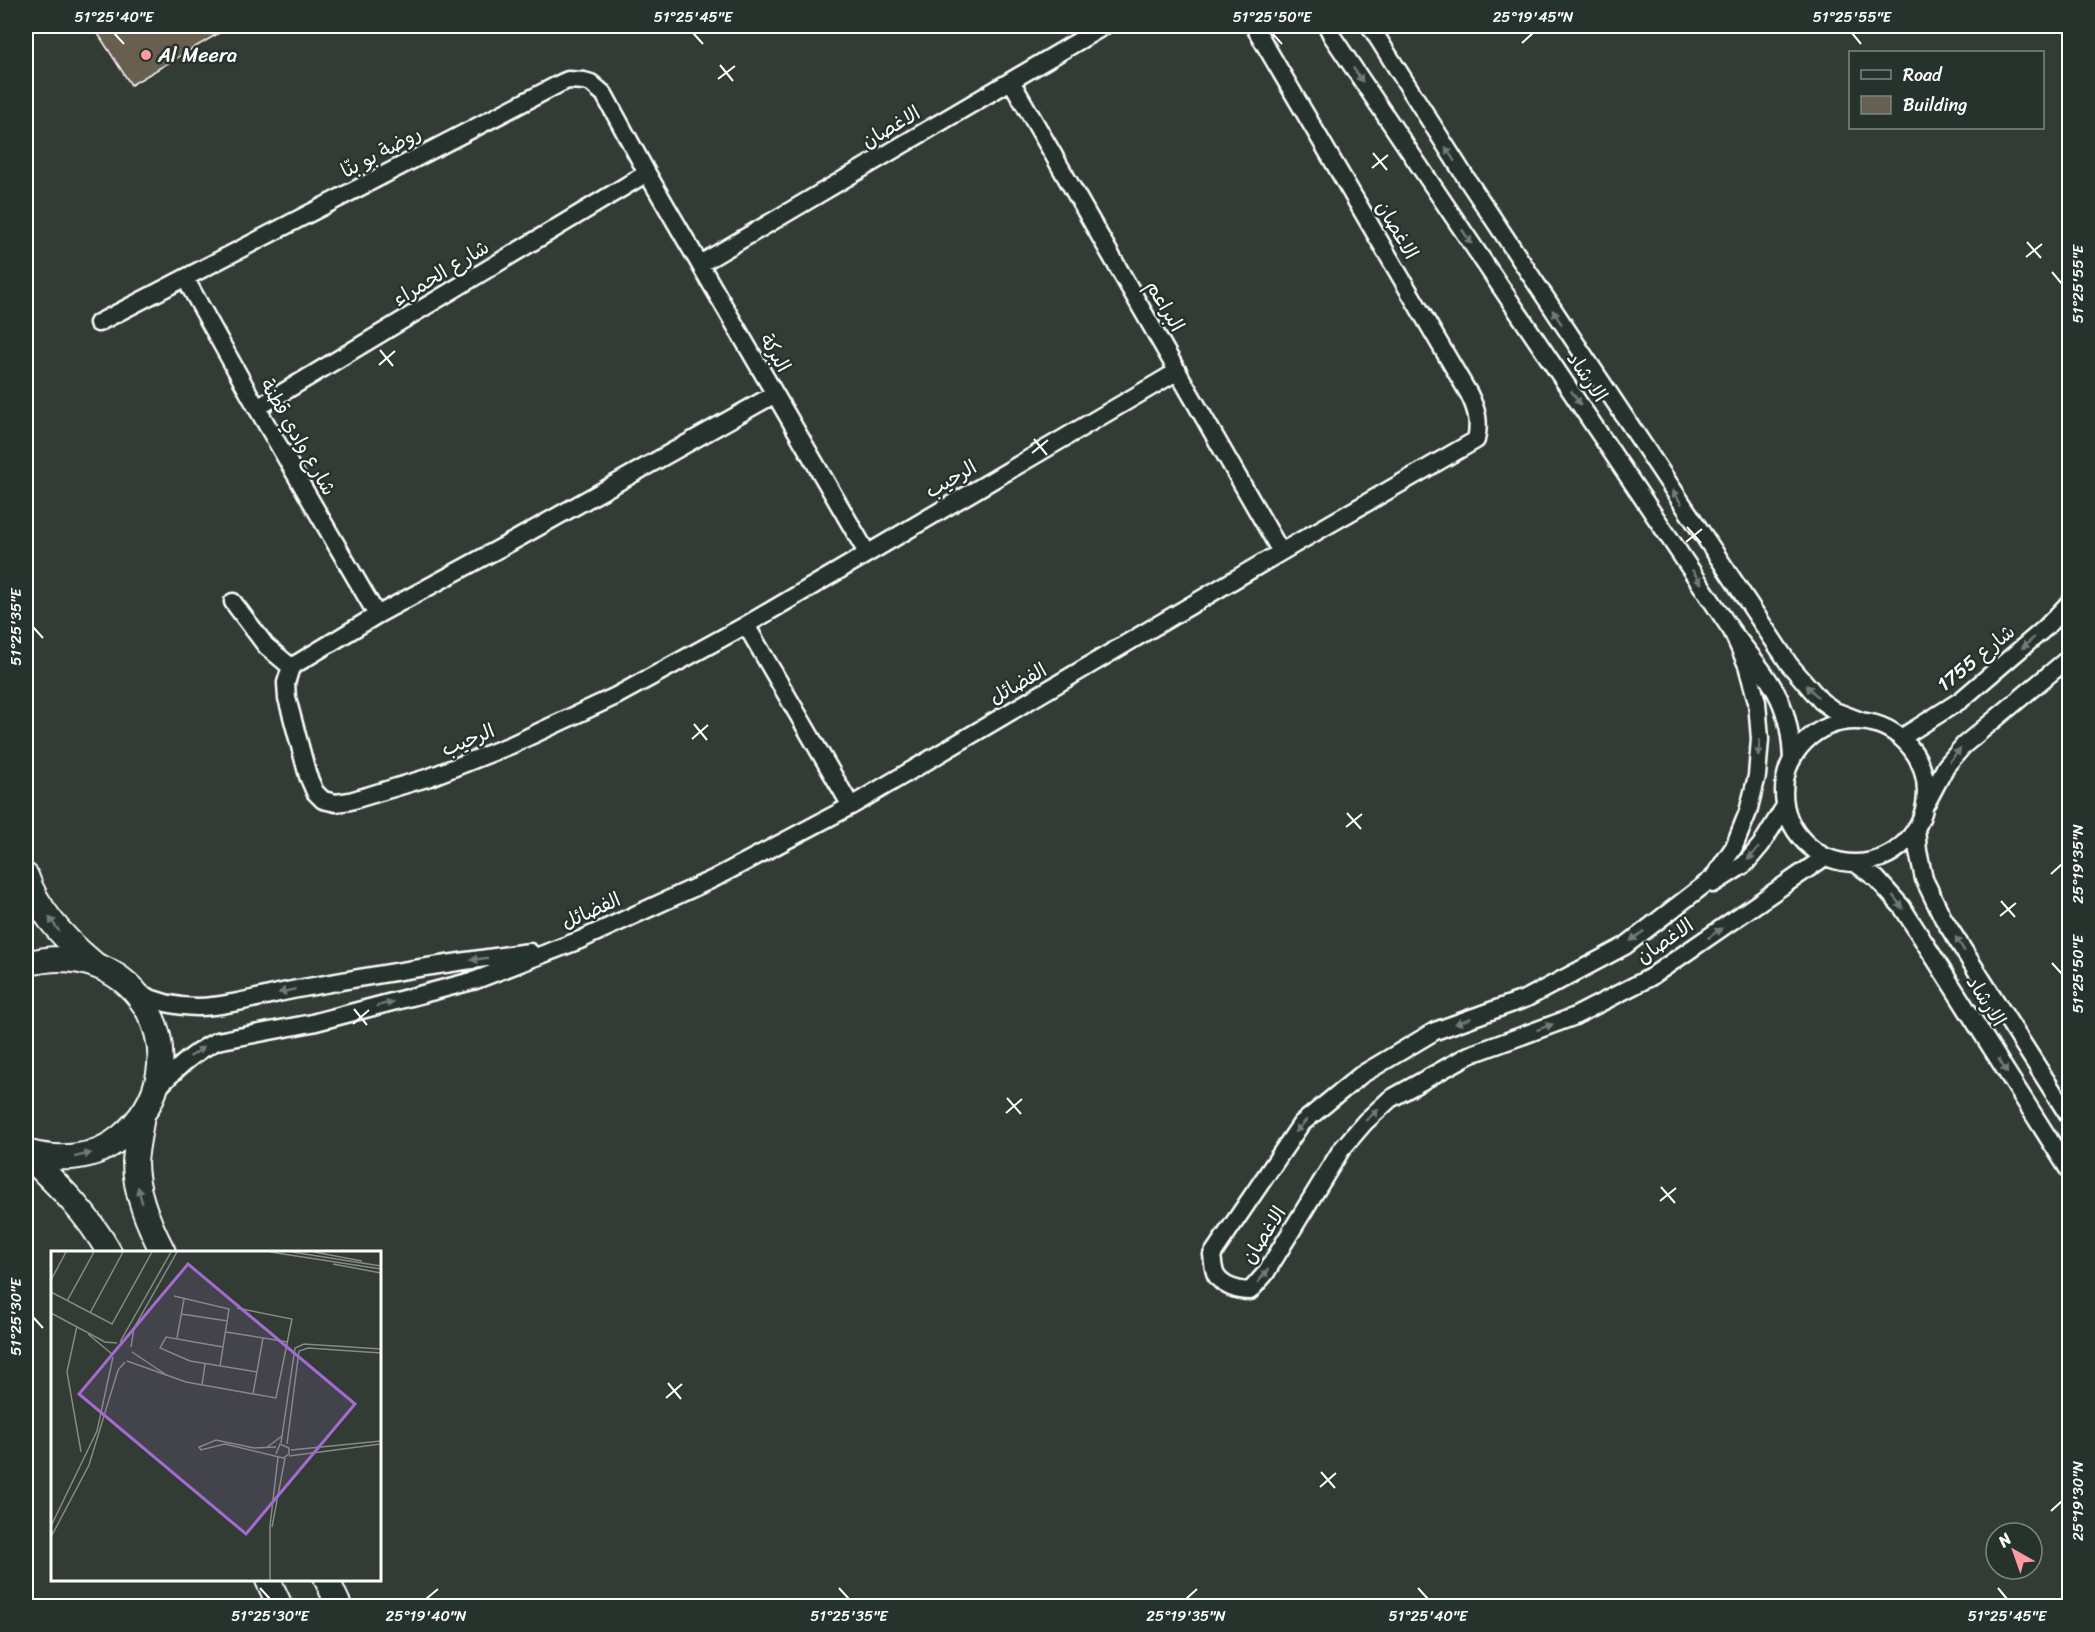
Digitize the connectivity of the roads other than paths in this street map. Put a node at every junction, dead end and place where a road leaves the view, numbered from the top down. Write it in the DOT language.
graph roads {
  1 [pos="1104,26"];
  2 [pos="1254,26"];
  3 [pos="1327,26"];
  4 [pos="1370,26"];
  5 [pos="1011,81"];
  6 [pos="647,173"];
  7 [pos="700,264"];
  8 [pos="185,278"];
  9 [pos="98,323"];
  10 [pos="1178,371"];
  11 [pos="775,394"];
  12 [pos="257,408"];
  13 [pos="1479,426"];
  14 [pos="1281,552"];
  15 [pos="867,553"];
  16 [pos="233,602"];
  17 [pos="2070,602"];
  18 [pos="377,615"];
  19 [pos="746,625"];
  20 [pos="1732,631"];
  21 [pos="2070,657"];
  22 [pos="291,667"];
  23 [pos="1861,721"];
  24 [pos="1901,738"];
  25 [pos="1792,760"];
  26 [pos="1925,805"];
  27 [pos="851,806"];
  28 [pos="1785,806"];
  29 [pos="1916,828"];
  30 [pos="1825,856"];
  31 [pos="1855,863"];
  32 [pos="26,876"];
  33 [pos="1684,902"];
  34 [pos="558,949"];
  35 [pos="93,963"];
  36 [pos="26,964"];
  37 [pos="133,989"];
  38 [pos="154,1092"];
  39 [pos="142,1115"];
  40 [pos="2070,1118"];
  41 [pos="26,1153"];
  42 [pos="2070,1172"];
  43 [pos="108,1251"];
  44 [pos="163,1251"];
  45 [pos="268,1581"];
  46 [pos="327,1581"];
  47 [pos="280,1606"];
  48 [pos="339,1606"];
  1 -- 5 [label="street, الاغصان"];
  2 -- 13 [label="street, الاغصان"];
  3 -- 20 [label="street, الارشاد, one-way"];
  23 -- 4 [label="street, الارشاد, one-way"];
  5 -- 7 [label="street, الاغصان"];
  5 -- 10 [label="street, البراعم"];
  6 -- 7 [label="street, البركة"];
  6 -- 8 [label="street, روضة بو بنّا"];
  6 -- 12 [label="street, شارع الحمراء"];
  7 -- 11 [label="street, البركة"];
  8 -- 9 [label="street, روضة بو بنّا"];
  8 -- 12 [label="street, شارع وادي قطنة"];
  10 -- 14 [label="street, البراعم"];
  10 -- 15 [label="street, الرحيب"];
  11 -- 15 [label="street, البركة"];
  11 -- 18 [label="street"];
  12 -- 18 [label="street, شارع وادي قطنة"];
  13 -- 14 [label="street, الفضائل"];
  14 -- 27 [label="street, الفضائل"];
  15 -- 19 [label="street, الرحيب"];
  16 -- 22 [label="street"];
  17 -- 24 [label="street, شارع 1755, one-way"];
  18 -- 22 [label="street"];
  19 -- 22 [label="street, الرحيب"];
  19 -- 27 [label="street"];
  20 -- 25 [label="street, الارشاد"];
  20 -- 33 [label="street, الاغصان, one-way"];
  26 -- 21 [label="street, one-way"];
  23 -- 24 [label="street"];
  23 -- 25 [label="street"];
  24 -- 26 [label="street"];
  25 -- 28 [label="street"];
  26 -- 29 [label="street"];
  27 -- 34 [label="street, الفضائل"];
  28 -- 30 [label="street"];
  28 -- 33 [label="street, الاغصان, one-way"];
  29 -- 31 [label="street"];
  40 -- 29 [label="street, الارشاد, one-way"];
  30 -- 31 [label="street"];
  33 -- 30 [label="street, الاغصان, one-way"];
  31 -- 42 [label="street, الارشاد, one-way"];
  35 -- 32 [label="main road, one-way"];
  34 -- 37 [label="street, الفضائل, one-way"];
  38 -- 34 [label="street, الفضائل, one-way"];
  35 -- 36 [label="main road"];
  35 -- 37 [label="main road"];
  37 -- 38 [label="main road"];
  38 -- 39 [label="main road"];
  41 -- 39 [label="main road, one-way"];
  44 -- 39 [label="main road, one-way"];
  41 -- 43 [label="main road"];
  45 -- 47 [label="main road"];
  46 -- 48 [label="main road"];
}
